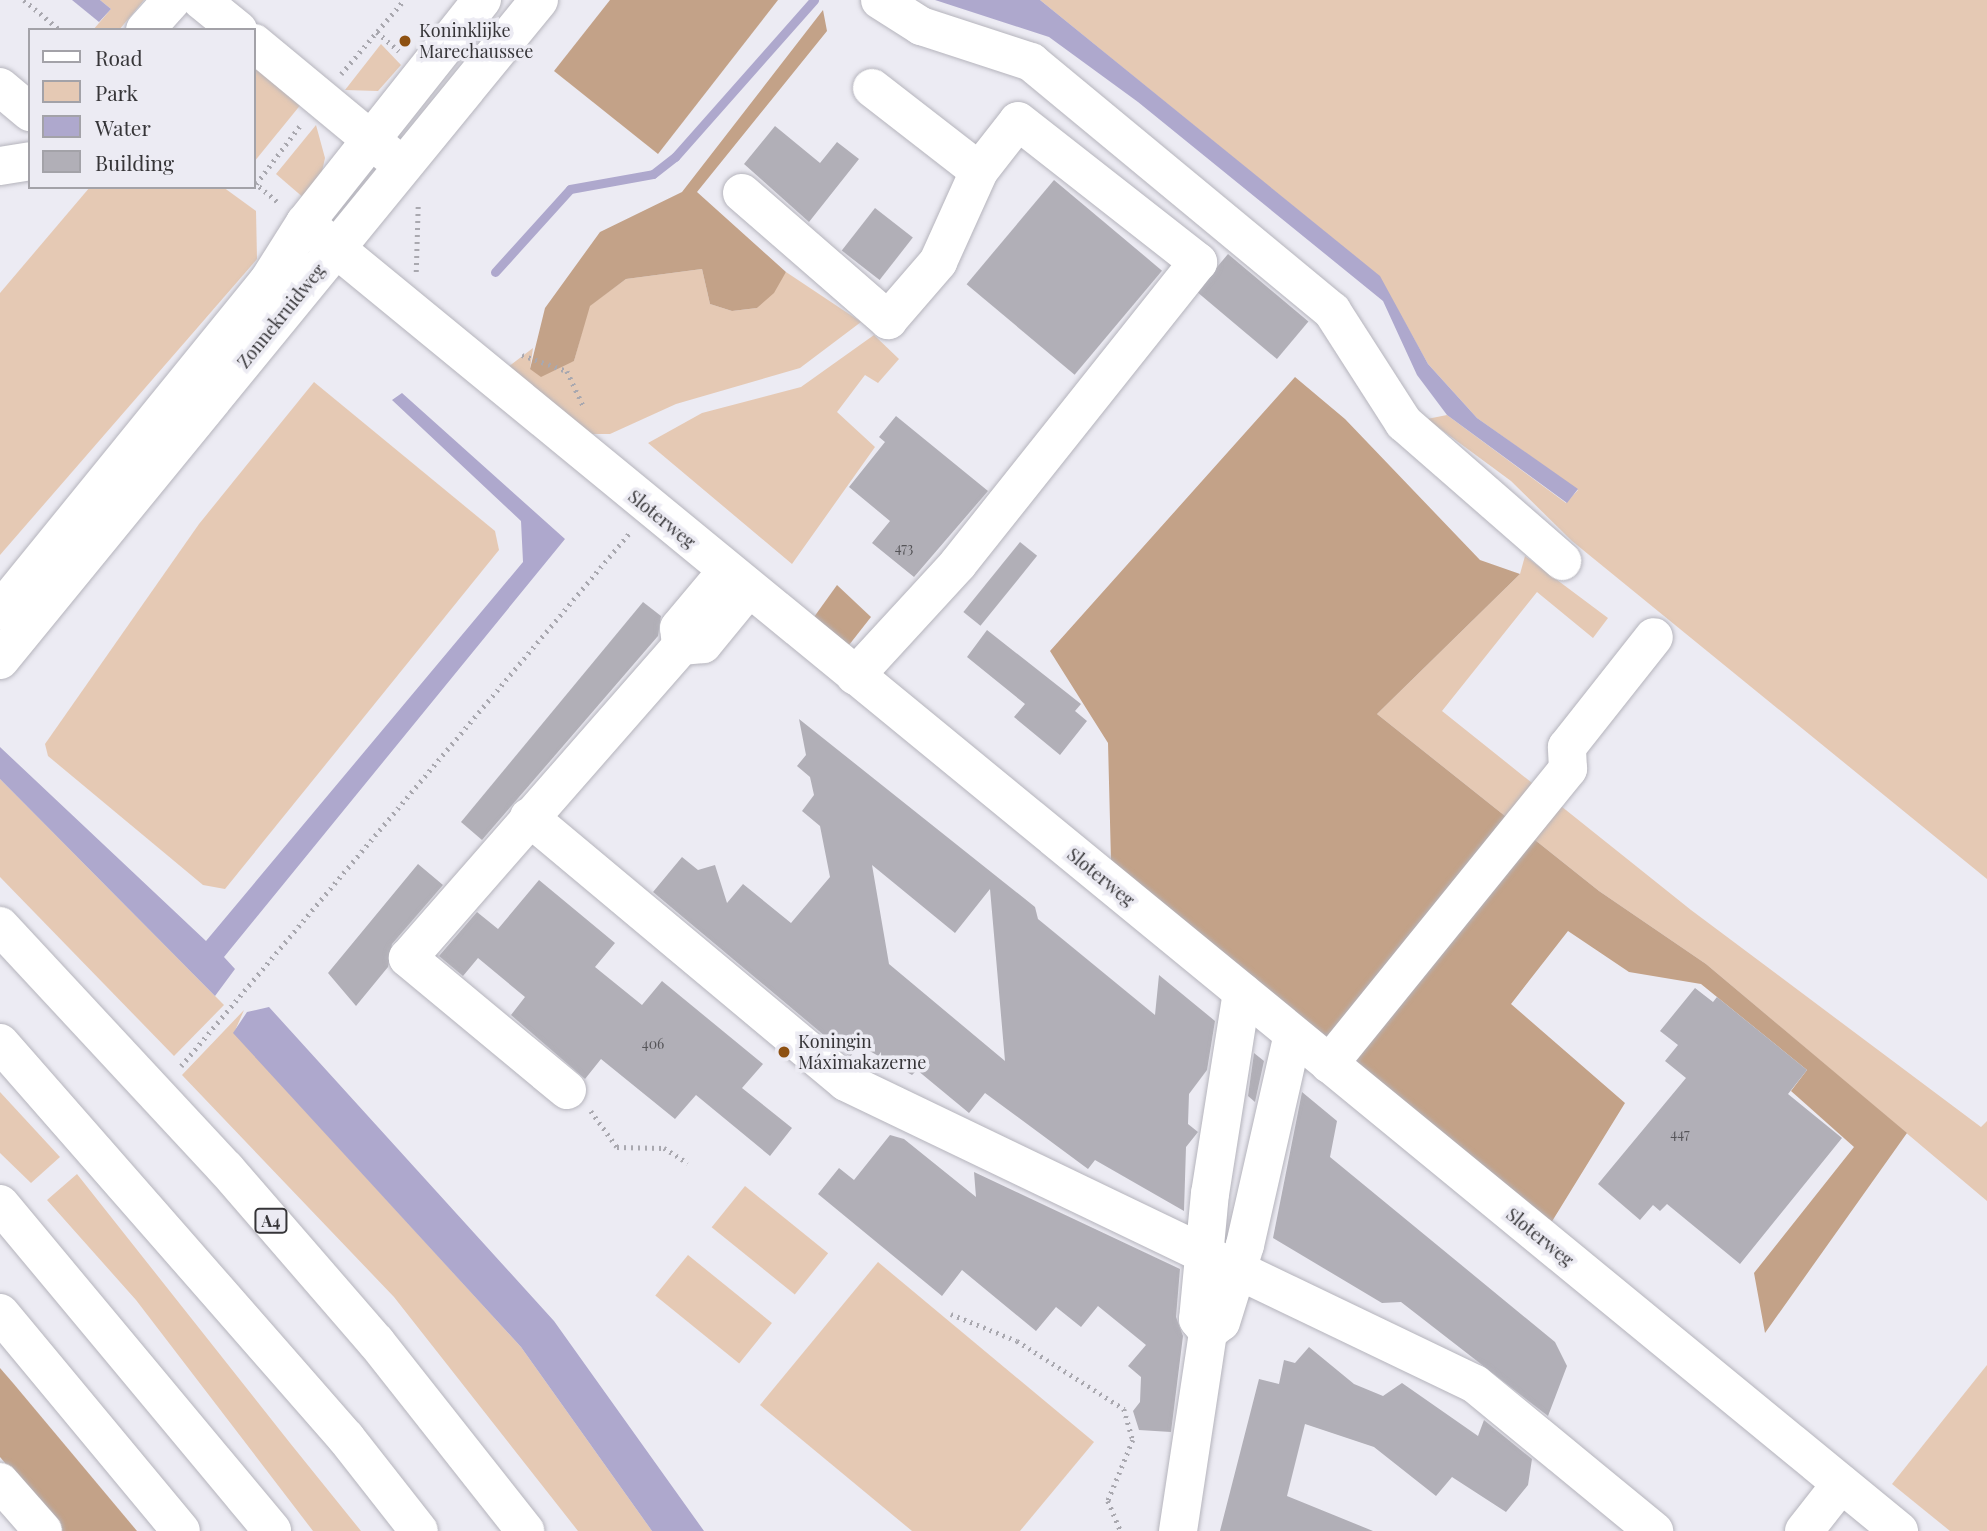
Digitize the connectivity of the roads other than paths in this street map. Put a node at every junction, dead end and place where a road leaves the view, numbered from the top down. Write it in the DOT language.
graph roads {
  1 [pos="172,0"];
  2 [pos="201,0"];
  3 [pos="482,0"];
  4 [pos="539,0"];
  5 [pos="880,0"];
  6 [pos="147,28"];
  7 [pos="236,28"];
  8 [pos="256,45"];
  9 [pos="0,88"];
  10 [pos="872,88"];
  11 [pos="28,111"];
  12 [pos="369,139"];
  13 [pos="28,161"];
  14 [pos="0,166"];
  15 [pos="402,167"];
  16 [pos="979,171"];
  17 [pos="742,192"];
  18 [pos="304,223"];
  19 [pos="335,249"];
  20 [pos="1562,561"];
  21 [pos="737,580"];
  22 [pos="6,628"];
  23 [pos="1654,637"];
  24 [pos="855,676"];
  25 [pos="529,817"];
  26 [pos="0,926"];
  27 [pos="1242,992"];
  28 [pos="1293,1034"];
  29 [pos="0,1043"];
  30 [pos="1329,1064"];
  31 [pos="567,1090"];
  32 [pos="1212,1172"];
  33 [pos="1260,1178"];
  34 [pos="0,1204"];
  35 [pos="1221,1261"];
  36 [pos="0,1313"];
  37 [pos="0,1482"];
  38 [pos="1841,1484"];
  39 [pos="43,1531"];
  40 [pos="181,1531"];
  41 [pos="272,1531"];
  42 [pos="419,1531"];
  43 [pos="525,1531"];
  44 [pos="1178,1531"];
  45 [pos="1654,1531"];
  46 [pos="1804,1531"];
  47 [pos="1899,1531"];
  1 -- 6 [label="main road"];
  2 -- 7 [label="main road"];
  3 -- 12 [label="main road, Zonnekruidweg"];
  4 -- 15 [label="main road, Zonnekruidweg"];
  5 -- 20 [label="main road"];
  8 -- 12 [label="main road"];
  9 -- 11 [label="main road"];
  10 -- 16 [label="main road"];
  12 -- 15 [label="main road"];
  12 -- 18 [label="main road, Zonnekruidweg"];
  13 -- 14 [label="main road"];
  15 -- 19 [label="main road, Zonnekruidweg"];
  16 -- 17 [label="main road"];
  16 -- 24 [label="main road"];
  18 -- 19 [label="main road, Sloterweg"];
  18 -- 22 [label="main road, Zonnekruidweg"];
  19 -- 21 [label="main road, Sloterweg"];
  19 -- 22 [label="main road, Zonnekruidweg"];
  21 -- 24 [label="main road, Sloterweg"];
  21 -- 25 [label="main road"];
  23 -- 30 [label="main road"];
  24 -- 27 [label="main road, Sloterweg"];
  25 -- 31 [label="main road"];
  25 -- 35 [label="main road"];
  26 -- 43 [label="main road, A4"];
  27 -- 28 [label="main road, Sloterweg"];
  27 -- 32 [label="main road"];
  28 -- 30 [label="main road, Sloterweg"];
  28 -- 33 [label="main road"];
  29 -- 42 [label="main road"];
  30 -- 38 [label="main road, Sloterweg"];
  32 -- 33 [label="main road"];
  32 -- 35 [label="main road"];
  33 -- 35 [label="main road"];
  34 -- 41 [label="main road"];
  35 -- 44 [label="main road"];
  35 -- 45 [label="main road"];
  36 -- 40 [label="main road"];
  37 -- 39 [label="main road"];
  38 -- 46 [label="main road"];
  38 -- 47 [label="main road, Sloterweg"];
}
